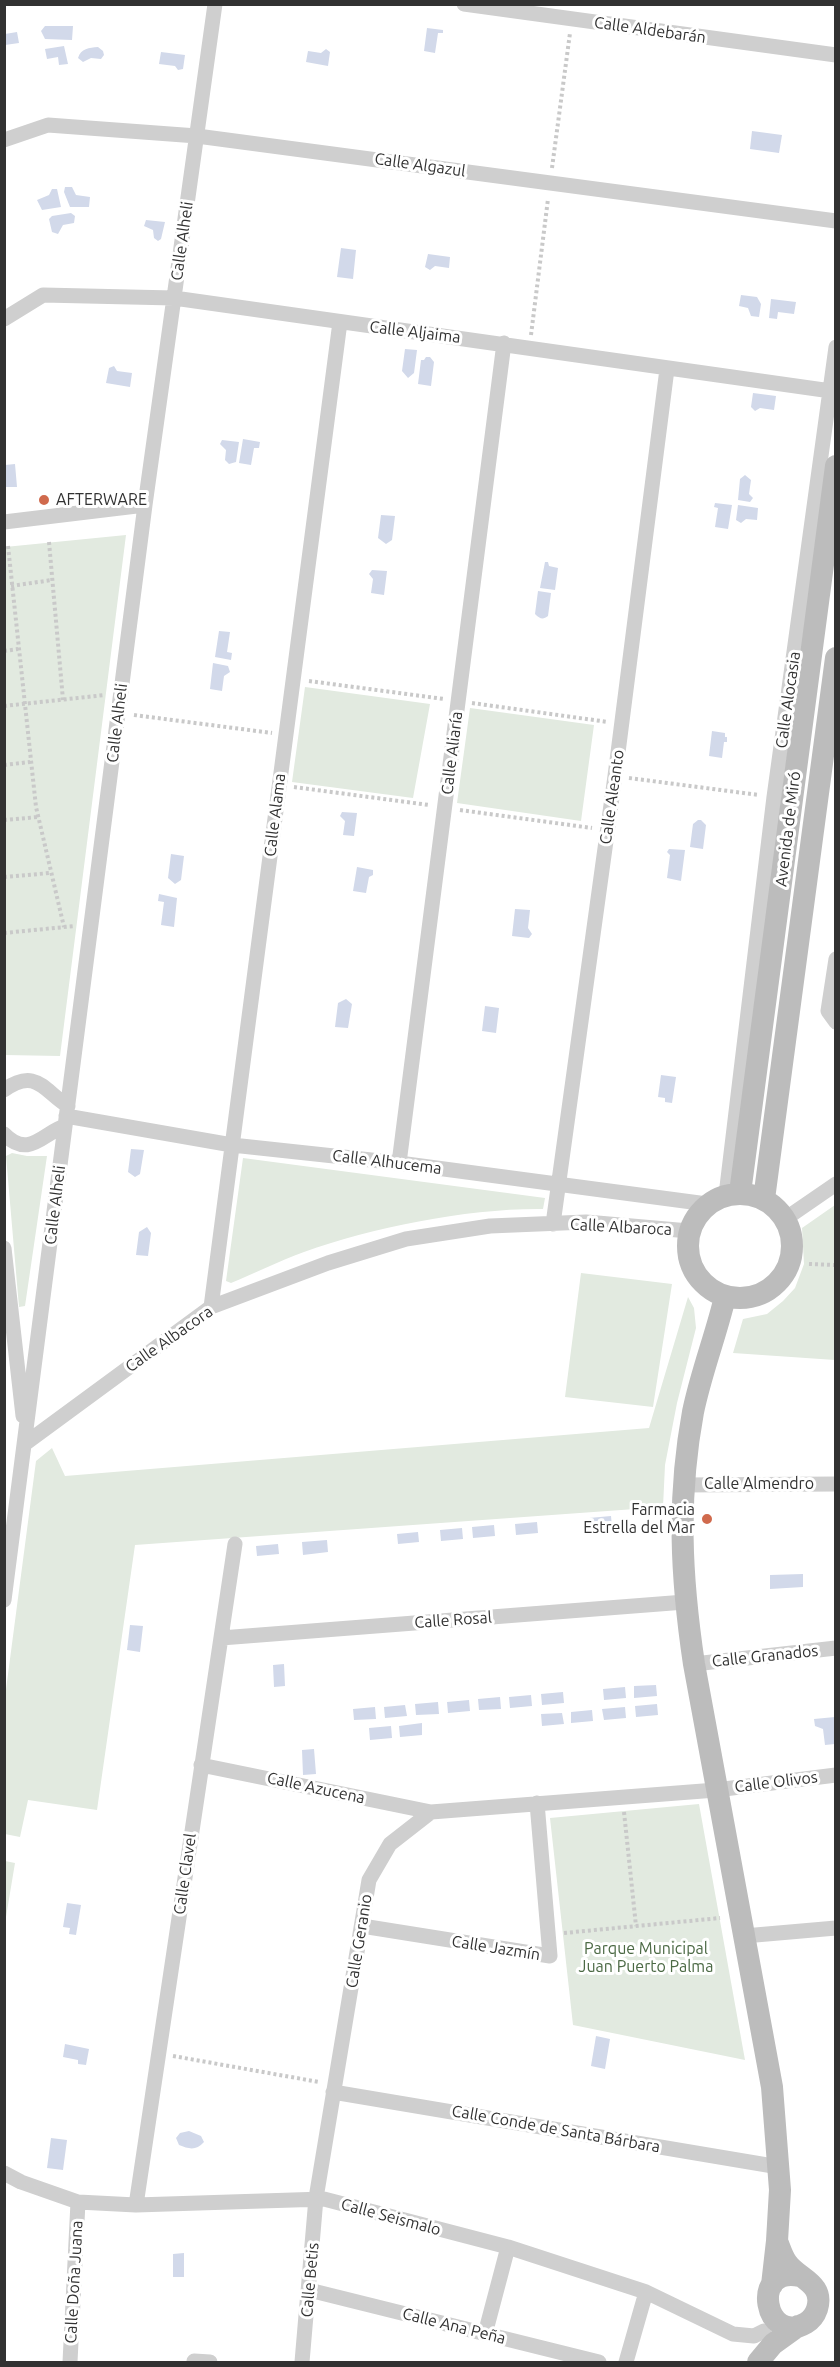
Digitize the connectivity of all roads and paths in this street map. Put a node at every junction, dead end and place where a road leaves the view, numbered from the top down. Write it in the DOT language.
graph roads {
  1 [pos="215,4"];
  2 [pos="464,4"];
  3 [pos="836,54"];
  4 [pos="197,136"];
  5 [pos="4,140"];
  6 [pos="836,221"];
  7 [pos="174,298"];
  8 [pos="4,319"];
  9 [pos="340,322"];
  10 [pos="504,343"];
  11 [pos="836,347"];
  12 [pos="667,369"];
  13 [pos="831,391"];
  14 [pos="836,466"];
  15 [pos="146,505"];
  16 [pos="4,522"];
  17 [pos="49,542"];
  18 [pos="8,546"];
  19 [pos="52,580"];
  20 [pos="11,586"];
  21 [pos="18,650"];
  22 [pos="4,651"];
  23 [pos="836,658"];
  24 [pos="105,695"];
  25 [pos="63,700"];
  26 [pos="23,704"];
  27 [pos="4,706"];
  28 [pos="118,713"];
  29 [pos="286,735"];
  30 [pos="30,762"];
  31 [pos="4,765"];
  32 [pos="615,776"];
  33 [pos="774,798"];
  34 [pos="38,817"];
  35 [pos="4,820"];
  36 [pos="50,873"];
  37 [pos="4,877"];
  38 [pos="76,926"];
  39 [pos="64,927"];
  40 [pos="4,933"];
  41 [pos="836,959"];
  42 [pos="836,1022"];
  43 [pos="4,1090"];
  44 [pos="66,1116"];
  45 [pos="4,1134"];
  46 [pos="232,1145"];
  47 [pos="399,1163"];
  48 [pos="836,1184"];
  49 [pos="559,1185"];
  50 [pos="724,1197"];
  51 [pos="764,1199"];
  52 [pos="785,1219"];
  53 [pos="553,1224"];
  54 [pos="689,1231"];
  55 [pos="4,1248"];
  56 [pos="809,1264"];
  57 [pos="836,1265"];
  58 [pos="725,1297"];
  59 [pos="211,1307"];
  60 [pos="26,1443"];
  61 [pos="836,1484"];
  62 [pos="683,1485"];
  63 [pos="235,1544"];
  64 [pos="4,1600"];
  65 [pos="685,1602"];
  66 [pos="221,1638"];
  67 [pos="836,1648"];
  68 [pos="694,1664"];
  69 [pos="201,1765"];
  70 [pos="836,1775"];
  71 [pos="716,1790"];
  72 [pos="537,1803"];
  73 [pos="623,1811"];
  74 [pos="431,1812"];
  75 [pos="720,1918"];
  76 [pos="362,1926"];
  77 [pos="636,1926"];
  78 [pos="836,1928"];
  79 [pos="563,1933"];
  80 [pos="744,1936"];
  81 [pos="159,2053"];
  82 [pos="334,2088"];
  83 [pos="779,2167"];
  84 [pos="4,2173"];
  85 [pos="316,2198"];
  86 [pos="78,2202"];
  87 [pos="136,2205"];
  88 [pos="777,2241"];
  89 [pos="508,2247"];
  90 [pos="772,2285"];
  91 [pos="817,2287"];
  92 [pos="309,2290"];
  93 [pos="646,2292"];
  94 [pos="836,2308"];
  95 [pos="767,2321"];
  96 [pos="805,2322"];
  97 [pos="484,2334"];
  98 [pos="70,2362"];
  99 [pos="302,2362"];
  100 [pos="599,2362"];
  101 [pos="626,2362"];
  102 [pos="757,2362"];
  1 -- 4 [label="street, Calle Alheli"];
  2 -- 3 [label="street, Calle Aldebarán"];
  4 -- 5 [label="street, Calle Algazul"];
  4 -- 6 [label="street, Calle Algazul"];
  4 -- 7 [label="street, Calle Alheli"];
  7 -- 8 [label="street, Calle Aljaima"];
  7 -- 9 [label="street, Calle Aljaima"];
  7 -- 15 [label="street, Calle Alheli"];
  9 -- 10 [label="street, Calle Aljaima"];
  9 -- 29 [label="street, Calle Alama"];
  10 -- 12 [label="street, Calle Aljaima"];
  10 -- 47 [label="street, Calle Aliaría"];
  11 -- 13 [label="street, Calle Alocasia"];
  12 -- 13 [label="street, Calle Aljaima"];
  12 -- 32 [label="street, Calle Aleanto"];
  13 -- 33 [label="street, Calle Alocasia"];
  14 -- 50 [label="main road, Avenida de Miró"];
  15 -- 16 [label="street"];
  15 -- 28 [label="street, Calle Alheli"];
  17 -- 19 [label="path"];
  18 -- 20 [label="path"];
  19 -- 20 [label="path"];
  19 -- 25 [label="path"];
  20 -- 21 [label="path"];
  21 -- 22 [label="path"];
  21 -- 26 [label="path"];
  23 -- 51 [label="main road, Avenida de Miró"];
  24 -- 25 [label="path"];
  25 -- 26 [label="path"];
  26 -- 27 [label="path"];
  26 -- 30 [label="path"];
  28 -- 29 [label="path"];
  28 -- 44 [label="street, Calle Alheli"];
  29 -- 46 [label="street, Calle Alama"];
  30 -- 31 [label="path"];
  30 -- 34 [label="path"];
  32 -- 33 [label="path"];
  32 -- 49 [label="street, Calle Aleanto"];
  33 -- 50 [label="street, Calle Alocasia"];
  34 -- 35 [label="path"];
  34 -- 36 [label="path"];
  36 -- 37 [label="path"];
  36 -- 39 [label="path"];
  38 -- 39 [label="path"];
  39 -- 40 [label="path"];
  41 -- 42 [label="street"];
  43 -- 44 [label="street"];
  44 -- 45 [label="street"];
  44 -- 46 [label="street, Calle Alhucema"];
  44 -- 60 [label="street, Calle Alheli"];
  46 -- 47 [label="street, Calle Alhucema"];
  46 -- 59 [label="street, Calle Alama"];
  47 -- 49 [label="street, Calle Alhucema"];
  48 -- 52 [label="street"];
  49 -- 50 [label="street, Calle Alhucema"];
  49 -- 53 [label="street, Calle Aleanto"];
  50 -- 51 [label="main road"];
  50 -- 54 [label="main road"];
  51 -- 52 [label="main road"];
  52 -- 58 [label="main road"];
  53 -- 54 [label="street, Calle Albaroca"];
  53 -- 59 [label="street, Calle Albacora"];
  54 -- 58 [label="main road"];
  55 -- 60 [label="street"];
  56 -- 57 [label="path"];
  58 -- 62 [label="main road"];
  59 -- 60 [label="street, Calle Albacora"];
  60 -- 64 [label="street"];
  61 -- 62 [label="street, Calle Almendro"];
  62 -- 65 [label="main road"];
  63 -- 66 [label="street, Calle Clavel"];
  65 -- 66 [label="street, Calle Rosal"];
  65 -- 68 [label="main road"];
  66 -- 69 [label="street, Calle Clavel"];
  67 -- 68 [label="street, Calle Granados"];
  68 -- 71 [label="main road"];
  69 -- 74 [label="street, Calle Azucena"];
  69 -- 81 [label="street, Calle Clavel"];
  70 -- 71 [label="street, Calle Olivos"];
  71 -- 72 [label="street"];
  71 -- 80 [label="main road"];
  72 -- 74 [label="street"];
  72 -- 76 [label="street, Calle Jazmín"];
  73 -- 77 [label="path"];
  74 -- 76 [label="street, Calle Geranio"];
  75 -- 77 [label="path"];
  76 -- 82 [label="street, Calle Geranio"];
  77 -- 79 [label="path"];
  78 -- 80 [label="street"];
  80 -- 83 [label="main road"];
  81 -- 82 [label="path"];
  81 -- 87 [label="street, Calle Clavel"];
  82 -- 83 [label="street, Calle Conde de Santa Bárbara"];
  82 -- 85 [label="street, Calle Geranio"];
  83 -- 88 [label="main road"];
  84 -- 86 [label="street, Calle Seismalo"];
  85 -- 87 [label="street, Calle Seismalo"];
  85 -- 89 [label="street, Calle Seismalo"];
  85 -- 92 [label="street, Calle Betis"];
  86 -- 87 [label="street, Calle Seismalo"];
  86 -- 98 [label="street, Calle Doña Juana"];
  88 -- 90 [label="main road"];
  88 -- 91 [label="main road"];
  89 -- 93 [label="street, Calle Seismalo"];
  89 -- 97 [label="street"];
  90 -- 91 [label="main road"];
  90 -- 95 [label="main road"];
  91 -- 96 [label="main road"];
  92 -- 97 [label="street, Calle Ana Peña"];
  92 -- 99 [label="street, Calle Betis"];
  93 -- 95 [label="street, Calle Seismalo"];
  93 -- 101 [label="street"];
  94 -- 96 [label="main road"];
  95 -- 96 [label="main road"];
  95 -- 102 [label="main road"];
  96 -- 102 [label="main road"];
  97 -- 100 [label="street, Calle Ana Peña"];
}
